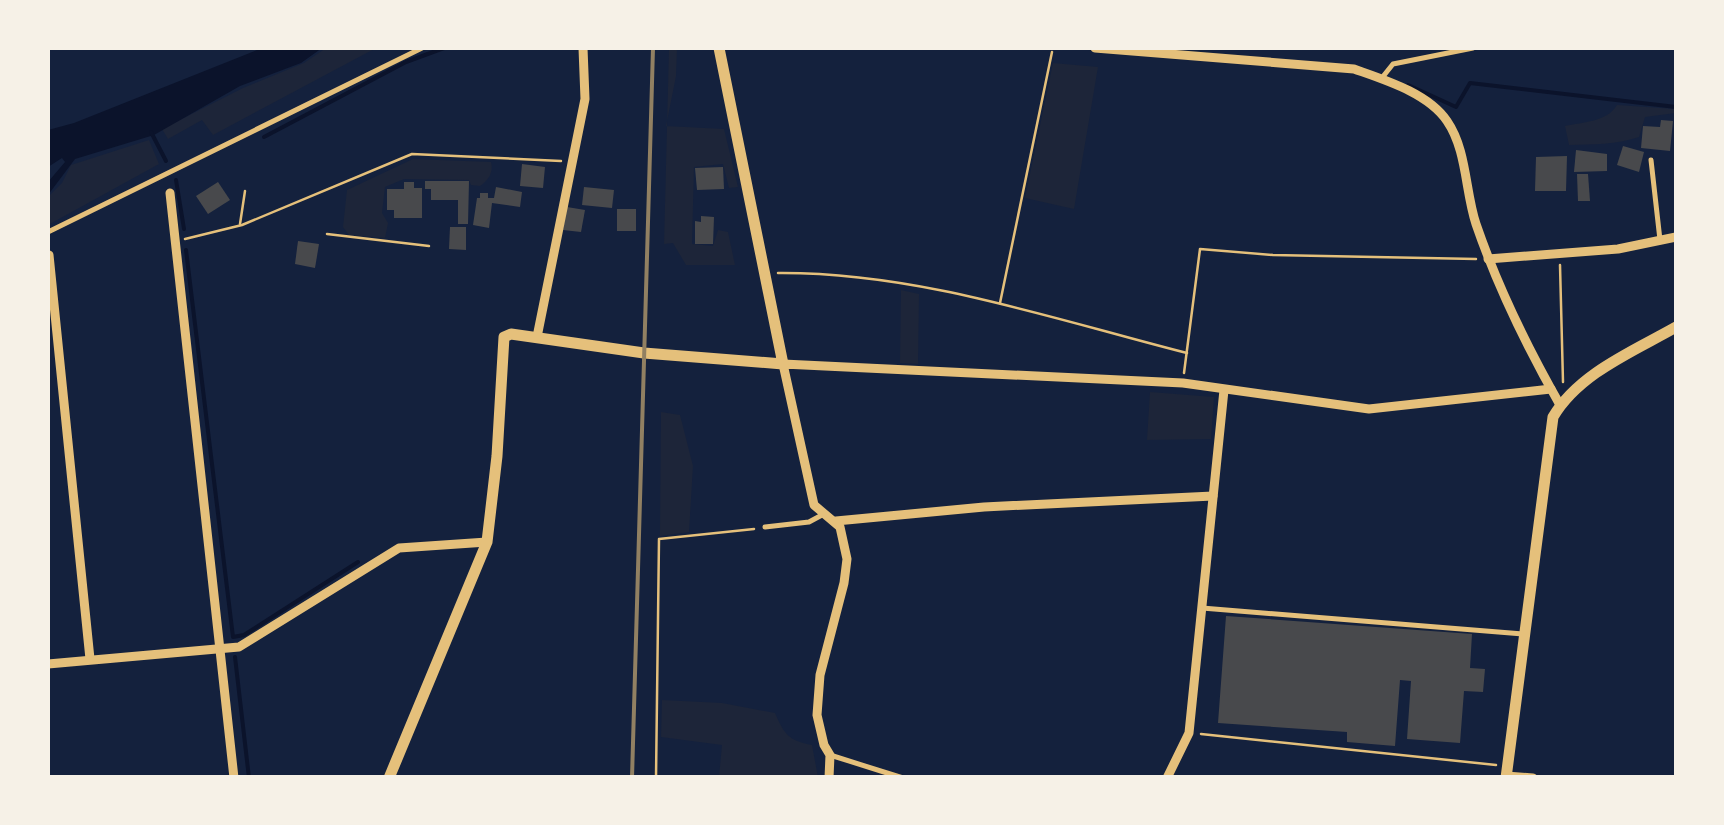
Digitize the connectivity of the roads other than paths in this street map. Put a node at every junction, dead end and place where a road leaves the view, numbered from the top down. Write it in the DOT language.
graph roads {
  1 [pos="422,48"];
  2 [pos="583,48"];
  3 [pos="719,48"];
  4 [pos="1095,48"];
  5 [pos="1474,48"];
  6 [pos="1381,78"];
  7 [pos="1651,160"];
  8 [pos="170,194"];
  9 [pos="48,232"];
  10 [pos="1676,237"];
  11 [pos="1660,240"];
  12 [pos="48,254"];
  13 [pos="1483,259"];
  14 [pos="1676,327"];
  15 [pos="538,337"];
  16 [pos="783,364"];
  17 [pos="1224,390"];
  18 [pos="1555,396"];
  19 [pos="1213,496"];
  20 [pos="822,515"];
  21 [pos="836,521"];
  22 [pos="765,528"];
  23 [pos="486,542"];
  24 [pos="1202,608"];
  25 [pos="1523,634"];
  26 [pos="220,649"];
  27 [pos="90,659"];
  28 [pos="48,664"];
  29 [pos="830,755"];
  30 [pos="1506,773"];
  31 [pos="234,778"];
  32 [pos="389,778"];
  33 [pos="829,778"];
  34 [pos="903,778"];
  35 [pos="1167,778"];
  36 [pos="1533,778"];
  1 -- 9 [label="lane"];
  2 -- 15 [label="street"];
  3 -- 16 [label="street"];
  4 -- 6 [label="street"];
  5 -- 6 [label="lane"];
  6 -- 13 [label="street"];
  7 -- 11 [label="lane"];
  8 -- 26 [label="street"];
  10 -- 11 [label="street"];
  11 -- 13 [label="street"];
  12 -- 27 [label="street"];
  13 -- 18 [label="street"];
  14 -- 18 [label="street"];
  15 -- 16 [label="street"];
  15 -- 23 [label="street"];
  16 -- 17 [label="street"];
  16 -- 20 [label="street"];
  17 -- 18 [label="street"];
  17 -- 19 [label="street"];
  18 -- 25 [label="street"];
  19 -- 21 [label="street"];
  19 -- 24 [label="street"];
  20 -- 21 [label="street"];
  20 -- 22 [label="lane"];
  21 -- 29 [label="street"];
  23 -- 26 [label="street"];
  23 -- 32 [label="street"];
  24 -- 25 [label="lane"];
  24 -- 35 [label="street"];
  25 -- 30 [label="street"];
  26 -- 27 [label="street"];
  26 -- 31 [label="street"];
  27 -- 28 [label="street"];
  29 -- 33 [label="street"];
  29 -- 34 [label="lane"];
  30 -- 36 [label="street"];
}
